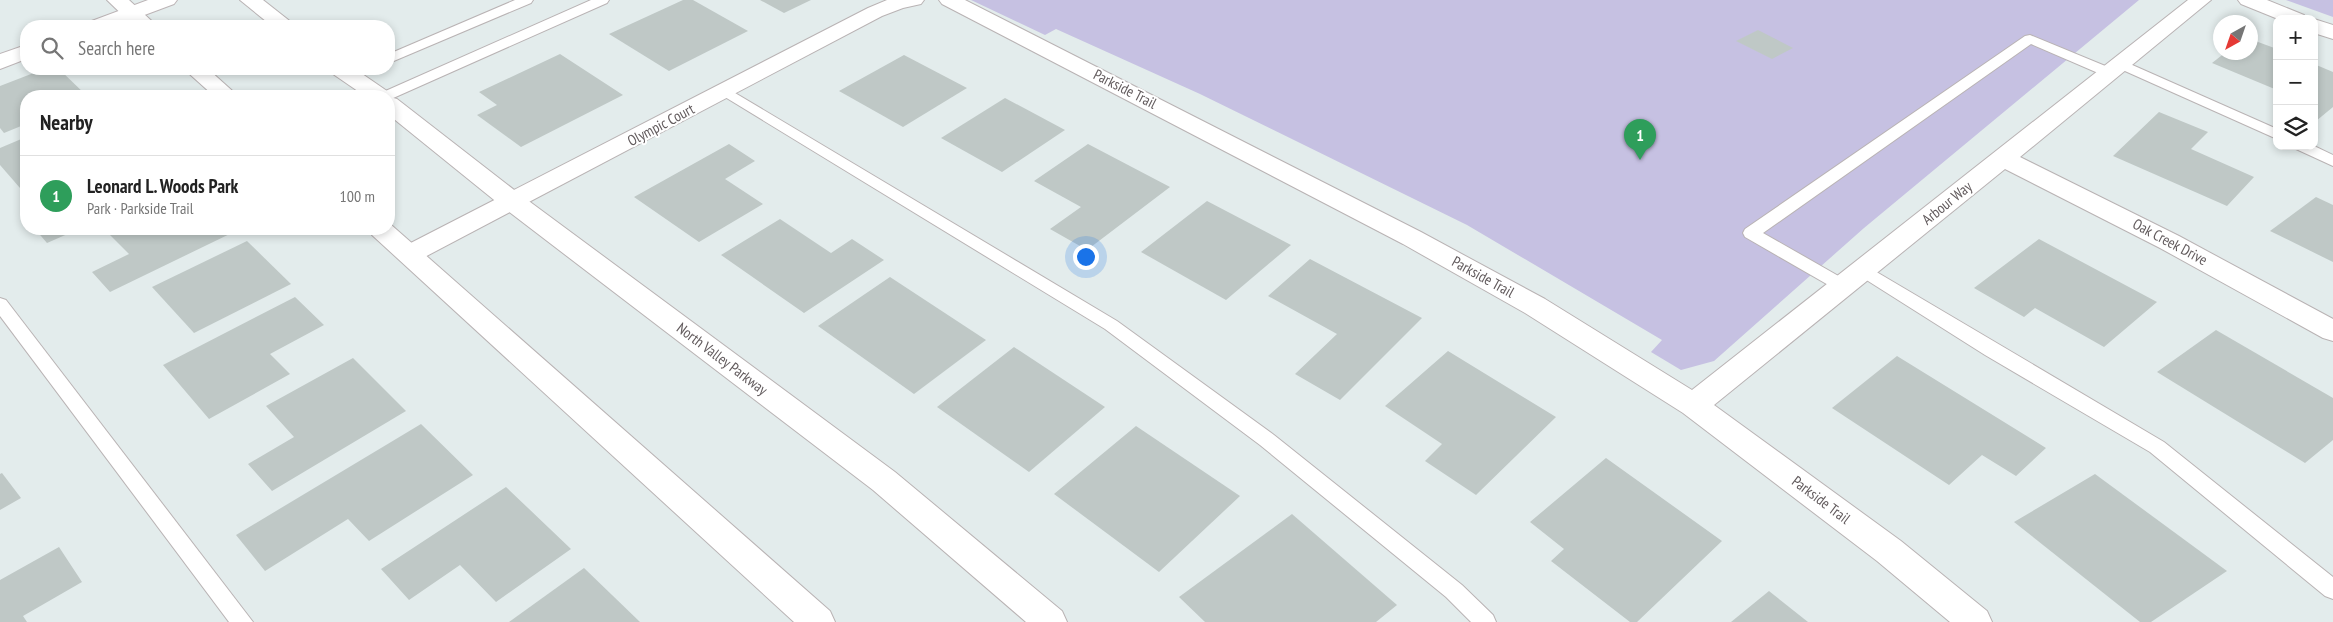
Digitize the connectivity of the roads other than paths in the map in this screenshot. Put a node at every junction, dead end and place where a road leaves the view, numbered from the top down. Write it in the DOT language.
graph roads {
  1 [pos="167,0"];
  2 [pos="250,0"];
  3 [pos="526,0"];
  4 [pos="602,0"];
  5 [pos="914,0"];
  6 [pos="950,0"];
  7 [pos="2201,0"];
  8 [pos="2248,0"];
  9 [pos="131,13"];
  10 [pos="2287,15"];
  11 [pos="112,20"];
  12 [pos="277,20"];
  13 [pos="2318,27"];
  14 [pos="2333,33"];
  15 [pos="20,54"];
  16 [pos="395,56"];
  17 [pos="0,62"];
  18 [pos="2115,69"];
  19 [pos="202,75"];
  20 [pos="357,75"];
  21 [pos="220,90"];
  22 [pos="373,90"];
  23 [pos="725,91"];
  24 [pos="395,92"];
  25 [pos="395,109"];
  26 [pos="2273,133"];
  27 [pos="2310,150"];
  28 [pos="2003,158"];
  29 [pos="2333,161"];
  30 [pos="513,202"];
  31 [pos="388,235"];
  32 [pos="410,254"];
  33 [pos="1863,270"];
  34 [pos="1843,286"];
  35 [pos="0,304"];
  36 [pos="2333,331"];
  37 [pos="1693,405"];
  38 [pos="2333,590"];
  39 [pos="242,622"];
  40 [pos="818,622"];
  41 [pos="1050,622"];
  42 [pos="1485,622"];
  43 [pos="1975,622"];
  1 -- 9 [label="street"];
  2 -- 12 [label="street"];
  3 -- 16 [label="lane"];
  4 -- 24 [label="lane"];
  5 -- 23 [label="street, Olympic Court"];
  6 -- 37 [label="street, Parkside Trail"];
  7 -- 18 [label="street, Arbour Way"];
  8 -- 10 [label="street"];
  9 -- 11 [label="street"];
  13 -- 14 [label="street"];
  15 -- 17 [label="street"];
  18 -- 26 [label="lane"];
  18 -- 28 [label="street, Arbour Way"];
  18 -- 34 [label="lane"];
  19 -- 21 [label="street"];
  20 -- 22 [label="street"];
  23 -- 30 [label="street, Olympic Court"];
  23 -- 42 [label="lane"];
  25 -- 30 [label="street, North Valley Parkway"];
  27 -- 29 [label="lane"];
  28 -- 33 [label="street, Arbour Way"];
  28 -- 36 [label="street, Oak Creek Drive"];
  30 -- 32 [label="street, Olympic Court"];
  30 -- 41 [label="street, North Valley Parkway"];
  31 -- 32 [label="street"];
  32 -- 40 [label="street"];
  33 -- 34 [label="street, Arbour Way"];
  33 -- 38 [label="lane"];
  34 -- 37 [label="street, Arbour Way"];
  35 -- 39 [label="lane"];
  37 -- 43 [label="street, Parkside Trail"];
}
